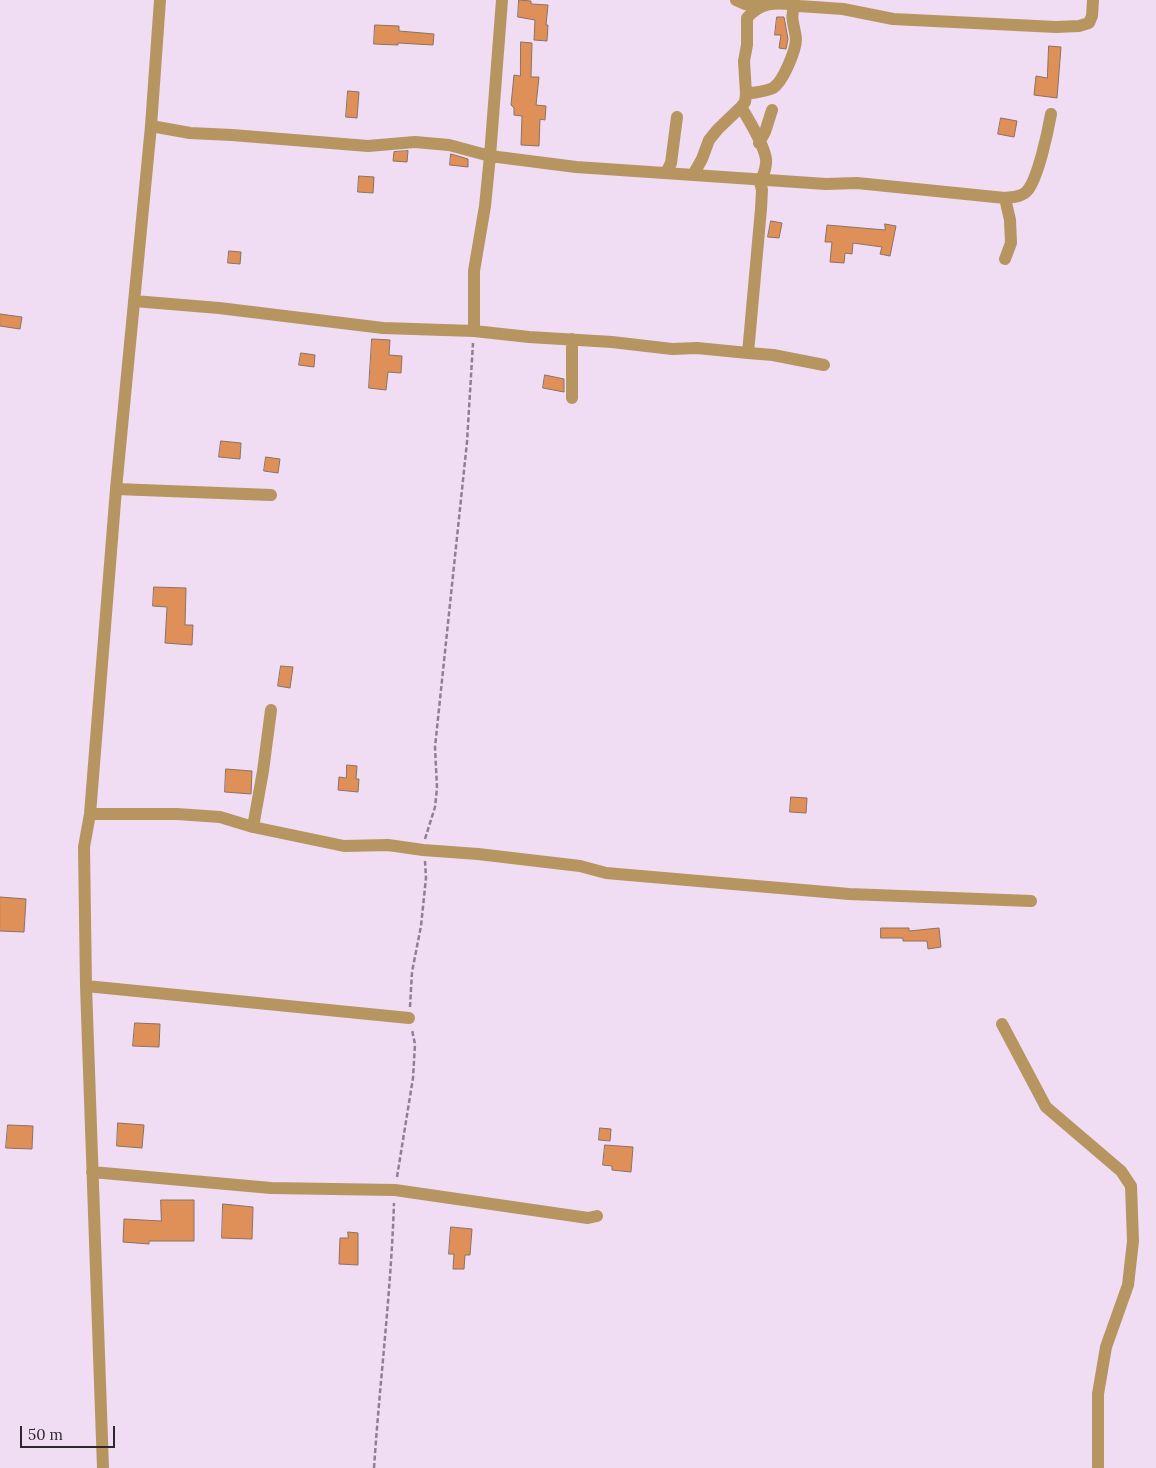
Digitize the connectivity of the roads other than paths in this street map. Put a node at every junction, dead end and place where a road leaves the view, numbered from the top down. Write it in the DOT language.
graph roads {
  1 [pos="160,0"];
  2 [pos="502,0"];
  3 [pos="736,0"];
  4 [pos="1093,0"];
  5 [pos="794,2"];
  6 [pos="762,6"];
  7 [pos="746,94"];
  8 [pos="741,107"];
  9 [pos="772,110"];
  10 [pos="1051,114"];
  11 [pos="677,117"];
  12 [pos="151,126"];
  13 [pos="759,143"];
  14 [pos="490,156"];
  15 [pos="666,173"];
  16 [pos="694,175"];
  17 [pos="761,179"];
  18 [pos="1005,198"];
  19 [pos="1005,259"];
  20 [pos="134,301"];
  21 [pos="474,331"];
  22 [pos="572,339"];
  23 [pos="748,353"];
  24 [pos="824,365"];
  25 [pos="572,398"];
  26 [pos="116,489"];
  27 [pos="272,496"];
  28 [pos="271,710"];
  29 [pos="90,814"];
  30 [pos="253,827"];
  31 [pos="1031,901"];
  32 [pos="86,986"];
  33 [pos="409,1018"];
  34 [pos="1002,1024"];
  35 [pos="92,1172"];
  36 [pos="597,1216"];
  37 [pos="103,1468"];
  38 [pos="1098,1468"];
  1 -- 12 [label="street"];
  2 -- 14 [label="street"];
  3 -- 6 [label="street"];
  4 -- 5 [label="street"];
  5 -- 6 [label="street"];
  5 -- 7 [label="street"];
  6 -- 7 [label="street"];
  7 -- 8 [label="street"];
  8 -- 13 [label="street"];
  8 -- 16 [label="street"];
  9 -- 13 [label="street"];
  10 -- 18 [label="street"];
  11 -- 15 [label="street"];
  12 -- 14 [label="street"];
  12 -- 20 [label="street"];
  13 -- 17 [label="street"];
  14 -- 15 [label="street"];
  14 -- 21 [label="street"];
  15 -- 16 [label="street"];
  16 -- 17 [label="street"];
  17 -- 18 [label="street"];
  17 -- 23 [label="street"];
  18 -- 19 [label="street"];
  20 -- 21 [label="street"];
  20 -- 26 [label="street"];
  21 -- 22 [label="street"];
  22 -- 23 [label="street"];
  22 -- 25 [label="street"];
  23 -- 24 [label="street"];
  26 -- 27 [label="street"];
  26 -- 29 [label="street"];
  28 -- 30 [label="street"];
  29 -- 30 [label="street"];
  29 -- 32 [label="street"];
  30 -- 31 [label="street"];
  32 -- 33 [label="street"];
  32 -- 35 [label="street"];
  34 -- 38 [label="street"];
  35 -- 36 [label="street"];
  35 -- 37 [label="street"];
}
